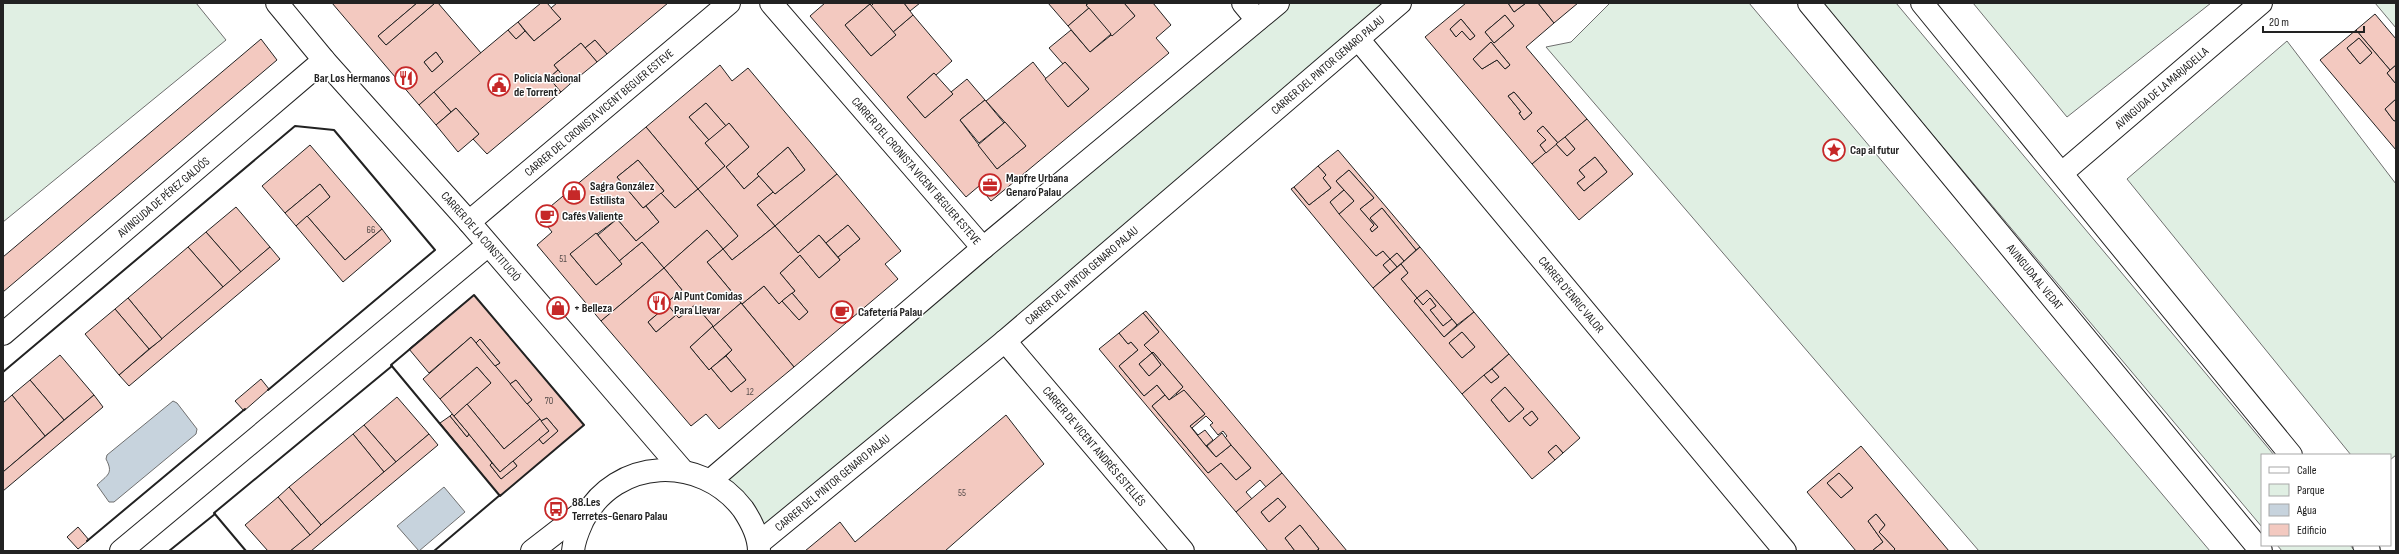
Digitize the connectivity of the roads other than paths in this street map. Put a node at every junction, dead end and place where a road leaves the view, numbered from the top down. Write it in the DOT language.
graph roads {
  1 [pos="277,3"];
  2 [pos="729,3"];
  3 [pos="771,3"];
  4 [pos="1243,3"];
  5 [pos="1278,3"];
  6 [pos="1400,3"];
  7 [pos="1809,3"];
  8 [pos="1922,3"];
  9 [pos="2261,3"];
  10 [pos="1257,20"];
  11 [pos="1358,39"];
  12 [pos="324,60"];
  13 [pos="2062,173"];
  14 [pos="469,222"];
  15 [pos="487,246"];
  16 [pos="983,248"];
  17 [pos="3,334"];
  18 [pos="1005,341"];
  19 [pos="2290,454"];
  20 [pos="683,471"];
  21 [pos="712,480"];
  22 [pos="590,506"];
  23 [pos="759,547"];
  24 [pos="121,551"];
  25 [pos="532,551"];
  26 [pos="573,551"];
  27 [pos="1183,551"];
  28 [pos="1785,551"];
  29 [pos="2261,551"];
  1 -- 12 [label="street, CARRER DE LA CONSTITUCIÓ"];
  2 -- 14 [label="street, CARRER DEL CRONISTA VICENT BEGUER ESTEVE"];
  3 -- 16 [label="street, CARRER DEL CRONISTA VICENT BEGUER ESTEVE"];
  4 -- 10 [label="street"];
  5 -- 10 [label="street"];
  6 -- 11 [label="street, CARRER DEL PINTOR GENARO PALAU"];
  7 -- 29 [label="street, AVINGUDA AL VEDAT"];
  8 -- 13 [label="street"];
  9 -- 13 [label="street, AVINGUDA DE LA MARJADELLA"];
  10 -- 16 [label="street"];
  11 -- 18 [label="street, CARRER DEL PINTOR GENARO PALAU"];
  11 -- 28 [label="street, CARRER D'ENRIC VALOR"];
  12 -- 14 [label="street, CARRER DE LA CONSTITUCIÓ"];
  12 -- 17 [label="street, AVINGUDA DE PÉREZ GALDÓS"];
  13 -- 19 [label="street"];
  14 -- 15 [label="street, CARRER DE LA CONSTITUCIÓ"];
  15 -- 20 [label="street, CARRER DE LA CONSTITUCIÓ"];
  15 -- 24 [label="street"];
  16 -- 21 [label="street"];
  18 -- 23 [label="street, CARRER DEL PINTOR GENARO PALAU"];
  18 -- 27 [label="street, CARRER DE VICENT ANDRÉS ESTELLÉS"];
  20 -- 21 [label="street"];
  20 -- 22 [label="street"];
  21 -- 23 [label="street"];
  22 -- 25 [label="street"];
  22 -- 26 [label="street"];
}
